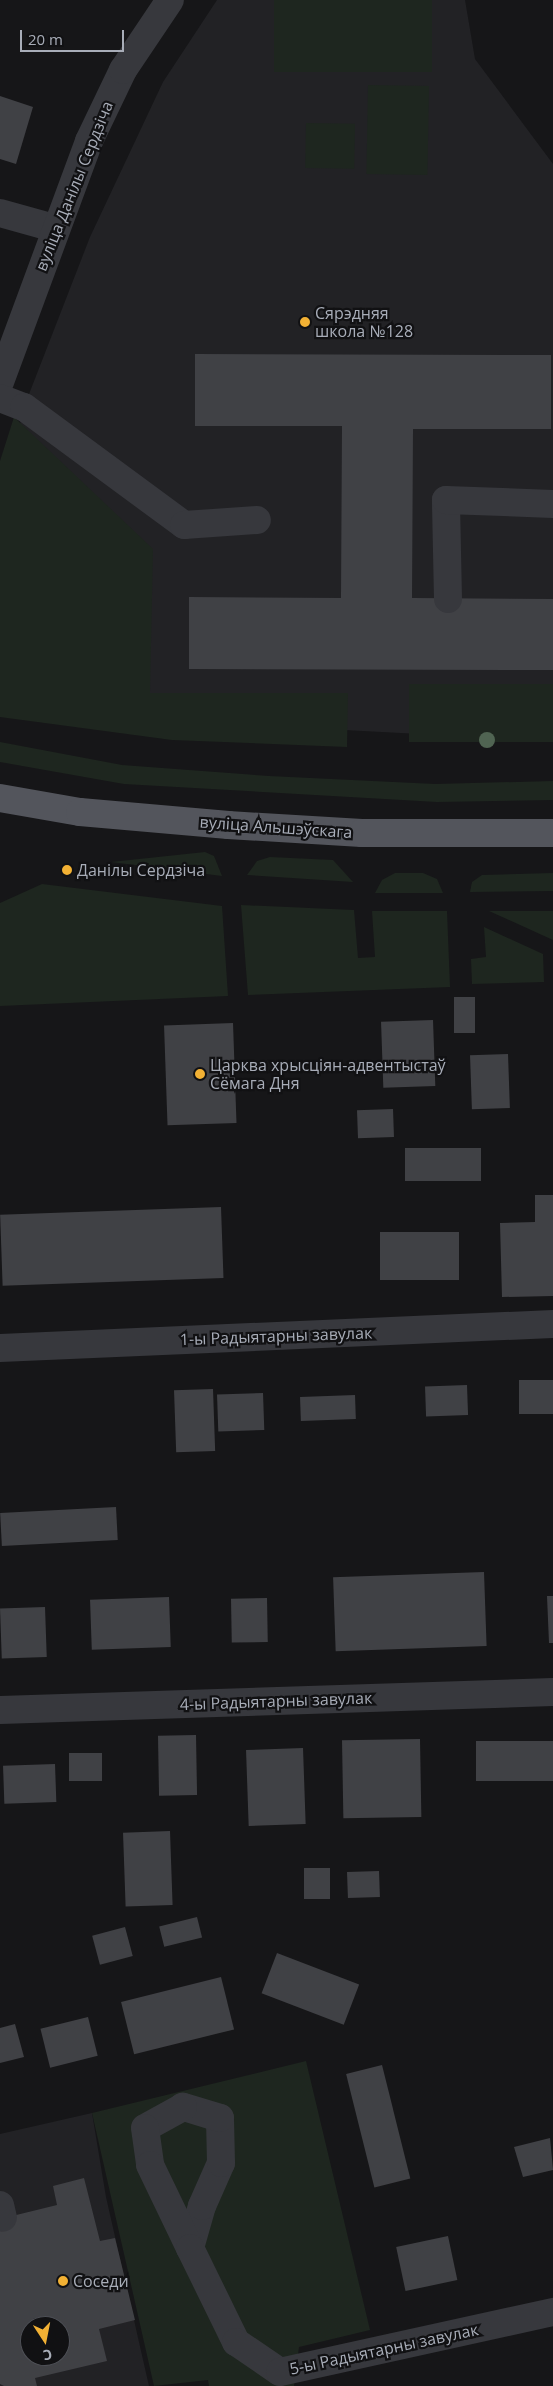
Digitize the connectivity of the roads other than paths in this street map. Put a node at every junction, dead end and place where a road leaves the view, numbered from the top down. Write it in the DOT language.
graph roads {
  1 [pos="170,0"];
  2 [pos="0,213"];
  3 [pos="54,228"];
  4 [pos="0,382"];
  5 [pos="0,398"];
  6 [pos="553,504"];
  7 [pos="257,520"];
  8 [pos="448,599"];
  9 [pos="0,798"];
  10 [pos="553,832"];
  11 [pos="553,1324"];
  12 [pos="0,1348"];
  13 [pos="553,1692"];
  14 [pos="0,1710"];
  15 [pos="190,2248"];
  16 [pos="553,2312"];
  1 -- 3 [label="street, вуліца Данілы Сердзіча"];
  2 -- 3 [label="street"];
  3 -- 4 [label="street, вуліца Данілы Сердзіча"];
  5 -- 7 [label="street"];
  6 -- 8 [label="street"];
  9 -- 10 [label="main road, вуліца Альшэўскага"];
  11 -- 12 [label="street, 1-ы Радыятарны завулак"];
  13 -- 14 [label="street, 4-ы Радыятарны завулак"];
  15 -- 15 [label="street, 5-ы Радыятарны завулак"];
  15 -- 16 [label="street, 5-ы Радыятарны завулак"];
}
